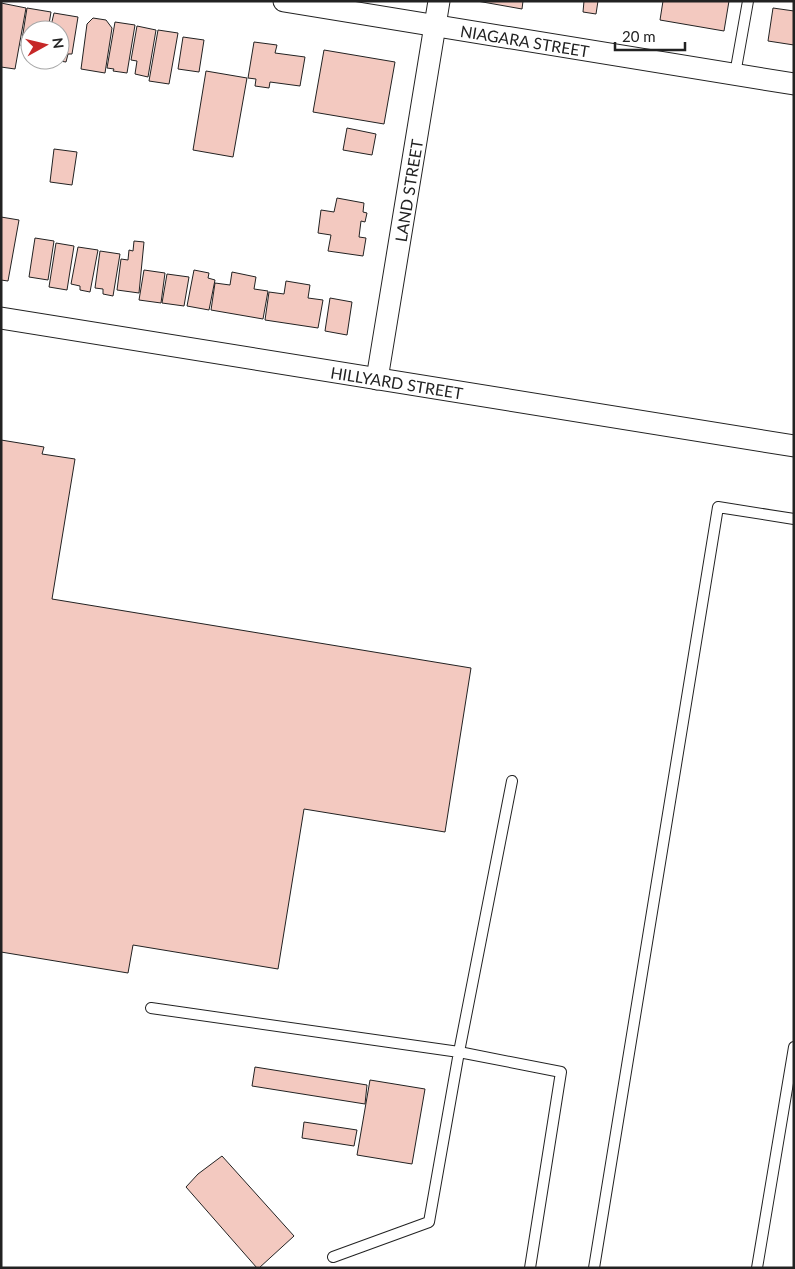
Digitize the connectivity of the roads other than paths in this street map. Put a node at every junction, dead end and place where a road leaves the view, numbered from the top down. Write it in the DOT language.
graph roads {
  1 [pos="284,1"];
  2 [pos="439,1"];
  3 [pos="748,1"];
  4 [pos="435,26"];
  5 [pos="735,74"];
  6 [pos="794,84"];
  7 [pos="1,318"];
  8 [pos="377,379"];
  9 [pos="794,446"];
  10 [pos="794,519"];
  11 [pos="512,782"];
  12 [pos="151,1008"];
  13 [pos="794,1047"];
  14 [pos="459,1052"];
  15 [pos="333,1257"];
  16 [pos="530,1268"];
  17 [pos="594,1268"];
  18 [pos="757,1268"];
  1 -- 4 [label="street, NIAGARA STREET"];
  2 -- 4 [label="street, LAND STREET"];
  3 -- 5 [label="lane"];
  4 -- 5 [label="street, NIAGARA STREET"];
  4 -- 8 [label="street, LAND STREET"];
  5 -- 6 [label="street, NIAGARA STREET"];
  7 -- 8 [label="street, HILLYARD STREET"];
  8 -- 9 [label="street, HILLYARD STREET"];
  10 -- 17 [label="lane"];
  11 -- 14 [label="lane"];
  12 -- 14 [label="lane"];
  13 -- 18 [label="lane"];
  14 -- 15 [label="lane"];
  14 -- 16 [label="lane"];
}
